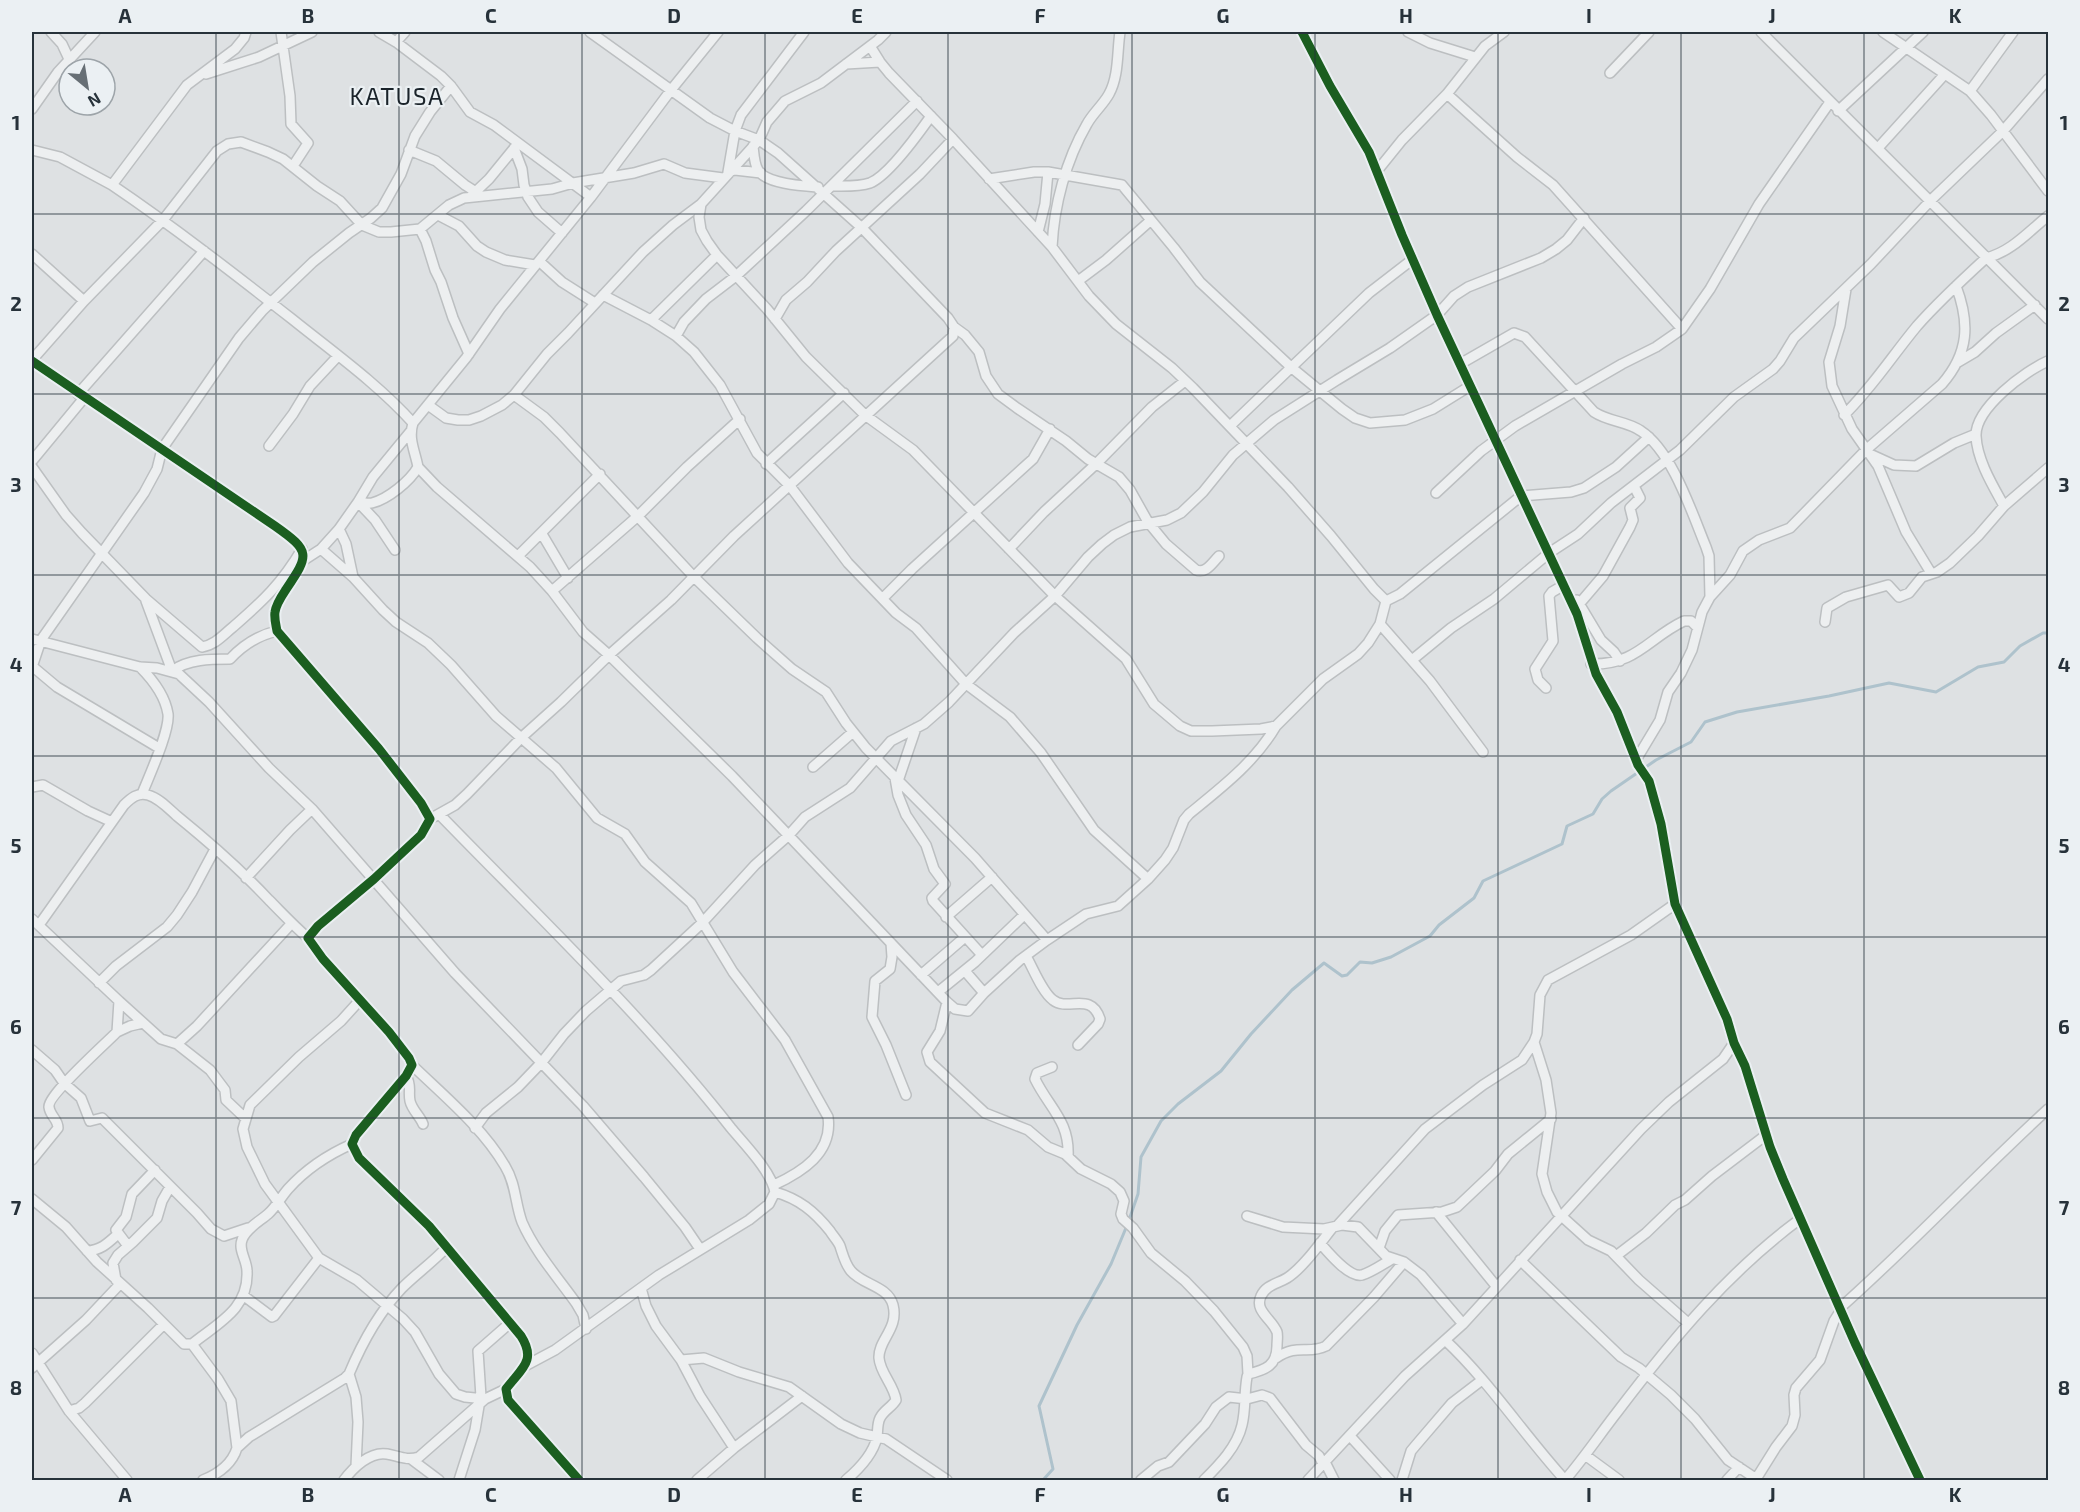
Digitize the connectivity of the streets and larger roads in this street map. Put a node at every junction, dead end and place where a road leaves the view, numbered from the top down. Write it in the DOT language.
graph roads {
  1 [pos="51,32"];
  2 [pos="95,32"];
  3 [pos="246,32"];
  4 [pos="281,32"];
  5 [pos="312,32"];
  6 [pos="379,32"];
  7 [pos="405,32"];
  8 [pos="590,32"];
  9 [pos="718,32"];
  10 [pos="804,32"];
  11 [pos="886,32"];
  12 [pos="1120,32"];
  13 [pos="1302,32"];
  14 [pos="1408,32"];
  15 [pos="1504,32"];
  16 [pos="1649,32"];
  17 [pos="1761,32"];
  18 [pos="1882,32"];
  19 [pos="1923,32"];
  20 [pos="2013,32"];
  21 [pos="396,42"];
  22 [pos="283,45"];
  23 [pos="870,46"];
  24 [pos="1905,48"];
  25 [pos="68,57"];
  26 [pos="71,57"];
  27 [pos="1475,57"];
  28 [pos="880,62"];
  29 [pos="846,64"];
  30 [pos="1610,74"];
  31 [pos="1945,74"];
  32 [pos="57,75"];
  33 [pos="198,77"];
  34 [pos="2049,79"];
  35 [pos="451,86"];
  36 [pos="671,90"];
  37 [pos="1970,91"];
  38 [pos="1447,94"];
  39 [pos="917,102"];
  40 [pos="1830,102"];
  41 [pos="32,109"];
  42 [pos="1839,111"];
  43 [pos="931,116"];
  44 [pos="735,131"];
  45 [pos="2003,131"];
  46 [pos="953,138"];
  47 [pos="756,143"];
  48 [pos="516,146"];
  49 [pos="1878,148"];
  50 [pos="32,150"];
  51 [pos="410,150"];
  52 [pos="293,166"];
  53 [pos="1377,171"];
  54 [pos="1048,172"];
  55 [pos="761,173"];
  56 [pos="725,175"];
  57 [pos="1066,175"];
  58 [pos="604,179"];
  59 [pos="989,179"];
  60 [pos="573,183"];
  61 [pos="112,186"];
  62 [pos="832,186"];
  63 [pos="821,190"];
  64 [pos="525,191"];
  65 [pos="2049,191"];
  66 [pos="473,195"];
  67 [pos="591,197"];
  68 [pos="1931,200"];
  69 [pos="701,204"];
  70 [pos="438,215"];
  71 [pos="2049,216"];
  72 [pos="1584,218"];
  73 [pos="163,220"];
  74 [pos="1150,220"];
  75 [pos="362,225"];
  76 [pos="862,228"];
  77 [pos="420,229"];
  78 [pos="1038,232"];
  79 [pos="562,233"];
  80 [pos="1052,247"];
  81 [pos="204,251"];
  82 [pos="32,254"];
  83 [pos="717,255"];
  84 [pos="1986,258"];
  85 [pos="1413,259"];
  86 [pos="537,263"];
  87 [pos="736,276"];
  88 [pos="1078,281"];
  89 [pos="1956,286"];
  90 [pos="1846,289"];
  91 [pos="603,295"];
  92 [pos="84,301"];
  93 [pos="270,302"];
  94 [pos="595,303"];
  95 [pos="2035,305"];
  96 [pos="1437,315"];
  97 [pos="775,319"];
  98 [pos="2049,319"];
  99 [pos="651,320"];
  100 [pos="954,327"];
  101 [pos="1682,329"];
  102 [pos="676,336"];
  103 [pos="469,354"];
  104 [pos="338,356"];
  105 [pos="32,360"];
  106 [pos="2049,361"];
  107 [pos="1958,362"];
  108 [pos="1460,364"];
  109 [pos="1292,368"];
  110 [pos="1185,381"];
  111 [pos="1470,386"];
  112 [pos="1321,390"];
  113 [pos="1574,391"];
  114 [pos="844,393"];
  115 [pos="514,395"];
  116 [pos="81,396"];
  117 [pos="428,405"];
  118 [pos="866,415"];
  119 [pos="1844,415"];
  120 [pos="740,419"];
  121 [pos="1230,426"];
  122 [pos="412,427"];
  123 [pos="1050,429"];
  124 [pos="1976,434"];
  125 [pos="1649,437"];
  126 [pos="1495,440"];
  127 [pos="1246,442"];
  128 [pos="269,446"];
  129 [pos="162,449"];
  130 [pos="1870,452"];
  131 [pos="32,461"];
  132 [pos="1666,461"];
  133 [pos="766,464"];
  134 [pos="1096,464"];
  135 [pos="32,467"];
  136 [pos="418,467"];
  137 [pos="2049,468"];
  138 [pos="600,474"];
  139 [pos="790,486"];
  140 [pos="1634,486"];
  141 [pos="1436,493"];
  142 [pos="1521,496"];
  143 [pos="358,502"];
  144 [pos="2004,506"];
  145 [pos="975,513"];
  146 [pos="638,516"];
  147 [pos="1148,522"];
  148 [pos="339,529"];
  149 [pos="542,534"];
  150 [pos="302,549"];
  151 [pos="321,549"];
  152 [pos="1009,549"];
  153 [pos="395,550"];
  154 [pos="1549,553"];
  155 [pos="102,554"];
  156 [pos="518,556"];
  157 [pos="1219,556"];
  158 [pos="304,560"];
  159 [pos="1931,573"];
  160 [pos="353,577"];
  161 [pos="694,577"];
  162 [pos="568,578"];
  163 [pos="1565,588"];
  164 [pos="552,591"];
  165 [pos="1055,596"];
  166 [pos="1710,597"];
  167 [pos="883,598"];
  168 [pos="146,599"];
  169 [pos="1386,601"];
  170 [pos="1580,603"];
  171 [pos="1825,622"];
  172 [pos="1380,624"];
  173 [pos="1697,627"];
  174 [pos="278,631"];
  175 [pos="36,640"];
  176 [pos="609,655"];
  177 [pos="1412,660"];
  178 [pos="1620,661"];
  179 [pos="1591,664"];
  180 [pos="32,666"];
  181 [pos="140,667"];
  182 [pos="172,671"];
  183 [pos="966,684"];
  184 [pos="1546,688"];
  185 [pos="1276,726"];
  186 [pos="916,728"];
  187 [pos="852,732"];
  188 [pos="522,737"];
  189 [pos="159,748"];
  190 [pos="1483,752"];
  191 [pos="876,760"];
  192 [pos="1637,762"];
  193 [pos="813,767"];
  194 [pos="897,780"];
  195 [pos="32,787"];
  196 [pos="142,794"];
  197 [pos="312,809"];
  198 [pos="440,815"];
  199 [pos="430,819"];
  200 [pos="112,822"];
  201 [pos="789,835"];
  202 [pos="215,849"];
  203 [pos="992,877"];
  204 [pos="246,878"];
  205 [pos="374,879"];
  206 [pos="1148,879"];
  207 [pos="1676,904"];
  208 [pos="1024,915"];
  209 [pos="946,916"];
  210 [pos="35,922"];
  211 [pos="702,923"];
  212 [pos="291,924"];
  213 [pos="965,937"];
  214 [pos="308,938"];
  215 [pos="1047,940"];
  216 [pos="891,943"];
  217 [pos="982,955"];
  218 [pos="1026,956"];
  219 [pos="965,971"];
  220 [pos="921,975"];
  221 [pos="99,983"];
  222 [pos="610,990"];
  223 [pos="938,992"];
  224 [pos="984,993"];
  225 [pos="360,1000"];
  226 [pos="119,1001"];
  227 [pos="947,1002"];
  228 [pos="143,1023"];
  229 [pos="117,1032"];
  230 [pos="1534,1042"];
  231 [pos="1734,1043"];
  232 [pos="177,1044"];
  233 [pos="1078,1045"];
  234 [pos="32,1050"];
  235 [pos="1723,1059"];
  236 [pos="1742,1060"];
  237 [pos="542,1062"];
  238 [pos="412,1065"];
  239 [pos="1052,1067"];
  240 [pos="55,1070"];
  241 [pos="79,1070"];
  242 [pos="406,1076"];
  243 [pos="64,1083"];
  244 [pos="906,1095"];
  245 [pos="2049,1109"];
  246 [pos="245,1118"];
  247 [pos="1551,1119"];
  248 [pos="423,1124"];
  249 [pos="475,1128"];
  250 [pos="1766,1135"];
  251 [pos="352,1144"];
  252 [pos="1068,1157"];
  253 [pos="32,1160"];
  254 [pos="154,1170"];
  255 [pos="170,1187"];
  256 [pos="774,1188"];
  257 [pos="32,1199"];
  258 [pos="278,1201"];
  259 [pos="1436,1212"];
  260 [pos="1247,1216"];
  261 [pos="1563,1216"];
  262 [pos="1800,1219"];
  263 [pos="255,1226"];
  264 [pos="1335,1226"];
  265 [pos="118,1234"];
  266 [pos="1320,1243"];
  267 [pos="128,1246"];
  268 [pos="447,1247"];
  269 [pos="1379,1248"];
  270 [pos="700,1250"];
  271 [pos="87,1251"];
  272 [pos="1616,1256"];
  273 [pos="320,1258"];
  274 [pos="1392,1259"];
  275 [pos="1520,1260"];
  276 [pos="1404,1262"];
  277 [pos="113,1263"];
  278 [pos="118,1282"];
  279 [pos="1496,1286"];
  280 [pos="641,1288"];
  281 [pos="244,1296"];
  282 [pos="387,1305"];
  283 [pos="1841,1309"];
  284 [pos="510,1323"];
  285 [pos="1689,1323"];
  286 [pos="164,1324"];
  287 [pos="1463,1324"];
  288 [pos="586,1329"];
  289 [pos="1445,1340"];
  290 [pos="192,1344"];
  291 [pos="32,1353"];
  292 [pos="1276,1358"];
  293 [pos="681,1360"];
  294 [pos="35,1365"];
  295 [pos="524,1366"];
  296 [pos="349,1374"];
  297 [pos="1248,1374"];
  298 [pos="1646,1375"];
  299 [pos="1482,1380"];
  300 [pos="506,1389"];
  301 [pos="802,1396"];
  302 [pos="1245,1399"];
  303 [pos="482,1401"];
  304 [pos="69,1411"];
  305 [pos="877,1436"];
  306 [pos="1350,1436"];
  307 [pos="237,1448"];
  308 [pos="734,1448"];
  309 [pos="1585,1455"];
  310 [pos="411,1459"];
  311 [pos="1324,1463"];
  312 [pos="356,1466"];
  313 [pos="1739,1467"];
  314 [pos="708,1477"];
  315 [pos="1146,1479"];
  316 [pos="127,1480"];
  317 [pos="203,1480"];
  318 [pos="344,1480"];
  319 [pos="439,1480"];
  320 [pos="459,1480"];
  321 [pos="579,1480"];
  322 [pos="697,1480"];
  323 [pos="846,1480"];
  324 [pos="947,1480"];
  325 [pos="1204,1480"];
  326 [pos="1308,1480"];
  327 [pos="1334,1480"];
  328 [pos="1390,1480"];
  329 [pos="1402,1480"];
  330 [pos="1565,1480"];
  331 [pos="1619,1480"];
  332 [pos="1727,1480"];
  333 [pos="1757,1480"];
  334 [pos="1920,1480"];
  1 -- 25 [label="street"];
  2 -- 26 [label="street"];
  3 -- 33 [label="street"];
  4 -- 22 [label="street"];
  5 -- 22 [label="street"];
  6 -- 21 [label="street"];
  7 -- 21 [label="street"];
  8 -- 36 [label="street"];
  9 -- 36 [label="street"];
  10 -- 44 [label="street"];
  11 -- 23 [label="street"];
  12 -- 57 [label="street"];
  13 -- 53 [label="street"];
  14 -- 27 [label="street"];
  15 -- 27 [label="street"];
  16 -- 30 [label="street"];
  17 -- 40 [label="street"];
  18 -- 24 [label="street"];
  19 -- 24 [label="street"];
  20 -- 37 [label="street"];
  21 -- 35 [label="street"];
  22 -- 33 [label="street"];
  22 -- 52 [label="street"];
  23 -- 28 [label="street"];
  23 -- 29 [label="street"];
  24 -- 31 [label="street"];
  24 -- 42 [label="street"];
  27 -- 38 [label="street"];
  28 -- 29 [label="street"];
  28 -- 39 [label="street"];
  29 -- 47 [label="street"];
  31 -- 37 [label="street"];
  31 -- 49 [label="street"];
  32 -- 41 [label="street"];
  33 -- 61 [label="street"];
  34 -- 45 [label="street"];
  35 -- 48 [label="street"];
  35 -- 51 [label="street"];
  36 -- 44 [label="street"];
  36 -- 58 [label="street"];
  37 -- 45 [label="street"];
  38 -- 53 [label="street"];
  38 -- 72 [label="street"];
  39 -- 43 [label="street"];
  39 -- 62 [label="street"];
  40 -- 42 [label="street"];
  40 -- 101 [label="street"];
  42 -- 49 [label="street"];
  43 -- 46 [label="street"];
  43 -- 62 [label="street"];
  44 -- 47 [label="street"];
  44 -- 56 [label="street"];
  45 -- 65 [label="street"];
  45 -- 68 [label="street"];
  46 -- 59 [label="street"];
  46 -- 76 [label="street"];
  47 -- 55 [label="street"];
  47 -- 56 [label="street"];
  47 -- 63 [label="street"];
  48 -- 60 [label="street"];
  48 -- 64 [label="street"];
  48 -- 66 [label="street"];
  49 -- 68 [label="street"];
  50 -- 61 [label="street"];
  51 -- 66 [label="street"];
  51 -- 75 [label="street"];
  52 -- 73 [label="street"];
  52 -- 75 [label="street"];
  53 -- 85 [label="street"];
  54 -- 57 [label="street"];
  54 -- 59 [label="street"];
  54 -- 78 [label="street"];
  55 -- 56 [label="street"];
  55 -- 63 [label="street"];
  56 -- 58 [label="street"];
  56 -- 69 [label="street"];
  57 -- 74 [label="street"];
  57 -- 80 [label="street"];
  58 -- 60 [label="street"];
  58 -- 67 [label="street"];
  59 -- 78 [label="street"];
  60 -- 64 [label="street"];
  60 -- 67 [label="street"];
  61 -- 73 [label="street"];
  62 -- 63 [label="street"];
  63 -- 76 [label="street"];
  63 -- 87 [label="street"];
  64 -- 66 [label="street"];
  64 -- 79 [label="street"];
  66 -- 70 [label="street"];
  67 -- 79 [label="street"];
  68 -- 84 [label="street"];
  68 -- 90 [label="street"];
  69 -- 83 [label="street"];
  69 -- 91 [label="street"];
  70 -- 77 [label="street"];
  70 -- 86 [label="street"];
  71 -- 84 [label="street"];
  72 -- 96 [label="street"];
  72 -- 101 [label="street"];
  73 -- 81 [label="street"];
  73 -- 92 [label="street"];
  74 -- 88 [label="street"];
  74 -- 109 [label="street"];
  75 -- 77 [label="street"];
  75 -- 93 [label="street"];
  76 -- 97 [label="street"];
  76 -- 100 [label="street"];
  77 -- 103 [label="street"];
  78 -- 80 [label="street"];
  79 -- 86 [label="street"];
  80 -- 88 [label="street"];
  81 -- 93 [label="street"];
  81 -- 116 [label="street"];
  82 -- 92 [label="street"];
  83 -- 87 [label="street"];
  83 -- 99 [label="street"];
  84 -- 89 [label="street"];
  84 -- 95 [label="street"];
  85 -- 96 [label="street"];
  85 -- 109 [label="street"];
  86 -- 94 [label="street"];
  86 -- 103 [label="street"];
  87 -- 97 [label="street"];
  87 -- 102 [label="street"];
  88 -- 110 [label="street"];
  89 -- 107 [label="street"];
  89 -- 119 [label="street"];
  90 -- 119 [label="street"];
  90 -- 132 [label="street"];
  91 -- 94 [label="street"];
  91 -- 99 [label="street"];
  92 -- 105 [label="street"];
  93 -- 104 [label="street"];
  93 -- 129 [label="street"];
  94 -- 115 [label="street"];
  95 -- 98 [label="street"];
  95 -- 107 [label="street"];
  96 -- 108 [label="street"];
  96 -- 112 [label="street"];
  97 -- 114 [label="street"];
  99 -- 102 [label="street"];
  100 -- 118 [label="street"];
  100 -- 123 [label="street"];
  101 -- 113 [label="street"];
  102 -- 120 [label="street"];
  103 -- 117 [label="street"];
  104 -- 122 [label="street"];
  104 -- 128 [label="street"];
  105 -- 116 [label="street"];
  106 -- 124 [label="street"];
  107 -- 130 [label="street"];
  108 -- 111 [label="street"];
  108 -- 113 [label="street"];
  109 -- 112 [label="street"];
  109 -- 121 [label="street"];
  110 -- 121 [label="street"];
  110 -- 134 [label="street"];
  111 -- 112 [label="street"];
  111 -- 126 [label="street"];
  112 -- 127 [label="street"];
  113 -- 125 [label="street"];
  113 -- 126 [label="street"];
  114 -- 118 [label="street"];
  114 -- 133 [label="street"];
  115 -- 117 [label="street"];
  115 -- 138 [label="street"];
  116 -- 129 [label="street"];
  116 -- 131 [label="street"];
  117 -- 122 [label="street"];
  118 -- 139 [label="street"];
  118 -- 145 [label="street"];
  119 -- 130 [label="street"];
  120 -- 133 [label="street"];
  120 -- 146 [label="street"];
  121 -- 127 [label="street"];
  122 -- 136 [label="street"];
  122 -- 143 [label="street"];
  123 -- 134 [label="street"];
  123 -- 145 [label="street"];
  124 -- 130 [label="street"];
  124 -- 144 [label="street"];
  125 -- 132 [label="street"];
  125 -- 142 [label="street"];
  126 -- 141 [label="street"];
  126 -- 142 [label="street"];
  127 -- 147 [label="street"];
  127 -- 169 [label="street"];
  129 -- 150 [label="street"];
  129 -- 155 [label="street"];
  130 -- 159 [label="street"];
  130 -- 166 [label="street"];
  132 -- 140 [label="street"];
  132 -- 166 [label="street"];
  133 -- 139 [label="street"];
  134 -- 147 [label="street"];
  134 -- 152 [label="street"];
  135 -- 155 [label="street"];
  136 -- 143 [label="street"];
  136 -- 156 [label="street"];
  137 -- 144 [label="street"];
  138 -- 146 [label="street"];
  138 -- 149 [label="street"];
  139 -- 161 [label="street"];
  139 -- 167 [label="street"];
  140 -- 154 [label="street"];
  140 -- 170 [label="street"];
  142 -- 154 [label="street"];
  142 -- 169 [label="street"];
  143 -- 148 [label="street"];
  143 -- 153 [label="street"];
  144 -- 159 [label="street"];
  145 -- 152 [label="street"];
  145 -- 167 [label="street"];
  146 -- 161 [label="street"];
  146 -- 162 [label="street"];
  147 -- 157 [label="street"];
  147 -- 165 [label="street"];
  148 -- 151 [label="street"];
  148 -- 160 [label="street"];
  149 -- 156 [label="street"];
  149 -- 162 [label="street"];
  150 -- 158 [label="street"];
  150 -- 168 [label="street"];
  151 -- 158 [label="street"];
  151 -- 160 [label="street"];
  152 -- 165 [label="street"];
  154 -- 163 [label="street"];
  154 -- 177 [label="street"];
  155 -- 168 [label="street"];
  155 -- 175 [label="street"];
  156 -- 164 [label="street"];
  158 -- 174 [label="street"];
  159 -- 171 [label="street"];
  160 -- 188 [label="street"];
  161 -- 176 [label="street"];
  161 -- 187 [label="street"];
  162 -- 164 [label="street"];
  163 -- 170 [label="street"];
  163 -- 179 [label="street"];
  163 -- 184 [label="street"];
  164 -- 176 [label="street"];
  165 -- 183 [label="street"];
  165 -- 185 [label="street"];
  166 -- 173 [label="street"];
  167 -- 183 [label="street"];
  168 -- 182 [label="street"];
  169 -- 172 [label="street"];
  170 -- 178 [label="street"];
  172 -- 177 [label="street"];
  172 -- 185 [label="street"];
  173 -- 178 [label="street"];
  173 -- 192 [label="street"];
  174 -- 182 [label="street"];
  174 -- 199 [label="street"];
  175 -- 180 [label="street"];
  175 -- 181 [label="street"];
  176 -- 188 [label="street"];
  176 -- 201 [label="street"];
  177 -- 190 [label="street"];
  178 -- 179 [label="street"];
  179 -- 192 [label="street"];
  180 -- 189 [label="street"];
  181 -- 182 [label="street"];
  181 -- 189 [label="street"];
  182 -- 197 [label="street"];
  183 -- 186 [label="street"];
  183 -- 206 [label="street"];
  185 -- 206 [label="street"];
  186 -- 191 [label="street"];
  186 -- 194 [label="street"];
  187 -- 191 [label="street"];
  187 -- 193 [label="street"];
  188 -- 198 [label="street"];
  188 -- 211 [label="street"];
  189 -- 196 [label="street"];
  191 -- 194 [label="street"];
  191 -- 201 [label="street"];
  192 -- 207 [label="street"];
  194 -- 203 [label="street"];
  194 -- 209 [label="street"];
  195 -- 200 [label="street"];
  196 -- 200 [label="street"];
  196 -- 202 [label="street"];
  197 -- 204 [label="street"];
  197 -- 205 [label="street"];
  198 -- 199 [label="street"];
  198 -- 222 [label="street"];
  199 -- 205 [label="street"];
  200 -- 210 [label="street"];
  201 -- 211 [label="street"];
  201 -- 216 [label="street"];
  202 -- 204 [label="street"];
  202 -- 221 [label="street"];
  203 -- 208 [label="street"];
  203 -- 209 [label="street"];
  204 -- 212 [label="street"];
  205 -- 214 [label="street"];
  205 -- 237 [label="street"];
  206 -- 215 [label="street"];
  207 -- 230 [label="street"];
  207 -- 231 [label="street"];
  208 -- 215 [label="street"];
  208 -- 217 [label="street"];
  209 -- 213 [label="street"];
  210 -- 221 [label="street"];
  211 -- 222 [label="street"];
  211 -- 256 [label="street"];
  212 -- 214 [label="street"];
  212 -- 232 [label="street"];
  213 -- 217 [label="street"];
  213 -- 220 [label="street"];
  214 -- 225 [label="street"];
  215 -- 218 [label="street"];
  216 -- 220 [label="street"];
  216 -- 244 [label="street"];
  217 -- 219 [label="street"];
  218 -- 224 [label="street"];
  218 -- 233 [label="street"];
  219 -- 223 [label="street"];
  219 -- 224 [label="street"];
  220 -- 223 [label="street"];
  221 -- 226 [label="street"];
  222 -- 237 [label="street"];
  222 -- 256 [label="street"];
  223 -- 227 [label="street"];
  224 -- 227 [label="street"];
  225 -- 238 [label="street"];
  225 -- 246 [label="street"];
  226 -- 228 [label="street"];
  226 -- 229 [label="street"];
  227 -- 252 [label="street"];
  228 -- 229 [label="street"];
  228 -- 232 [label="street"];
  229 -- 241 [label="street"];
  230 -- 247 [label="street"];
  230 -- 264 [label="street"];
  231 -- 235 [label="street"];
  231 -- 236 [label="street"];
  232 -- 246 [label="street"];
  234 -- 240 [label="street"];
  235 -- 236 [label="street"];
  235 -- 261 [label="street"];
  236 -- 250 [label="street"];
  237 -- 249 [label="street"];
  237 -- 270 [label="street"];
  238 -- 242 [label="street"];
  238 -- 249 [label="street"];
  239 -- 252 [label="street"];
  240 -- 241 [label="street"];
  240 -- 243 [label="street"];
  241 -- 243 [label="street"];
  242 -- 248 [label="street"];
  242 -- 251 [label="street"];
  243 -- 253 [label="street"];
  243 -- 254 [label="street"];
  245 -- 283 [label="street"];
  246 -- 258 [label="street"];
  247 -- 259 [label="street"];
  247 -- 261 [label="street"];
  249 -- 288 [label="street"];
  250 -- 262 [label="street"];
  250 -- 272 [label="street"];
  251 -- 258 [label="street"];
  251 -- 268 [label="street"];
  252 -- 297 [label="street"];
  254 -- 255 [label="street"];
  254 -- 265 [label="street"];
  255 -- 263 [label="street"];
  255 -- 267 [label="street"];
  256 -- 270 [label="street"];
  256 -- 305 [label="street"];
  257 -- 271 [label="street"];
  258 -- 263 [label="street"];
  258 -- 273 [label="street"];
  259 -- 269 [label="street"];
  259 -- 279 [label="street"];
  260 -- 264 [label="street"];
  261 -- 272 [label="street"];
  261 -- 275 [label="street"];
  262 -- 283 [label="street"];
  262 -- 285 [label="street"];
  263 -- 281 [label="street"];
  264 -- 266 [label="street"];
  264 -- 269 [label="street"];
  265 -- 267 [label="street"];
  265 -- 271 [label="street"];
  265 -- 277 [label="street"];
  266 -- 274 [label="street"];
  266 -- 292 [label="street"];
  267 -- 277 [label="street"];
  268 -- 282 [label="street"];
  268 -- 284 [label="street"];
  269 -- 274 [label="street"];
  270 -- 280 [label="street"];
  271 -- 278 [label="street"];
  272 -- 285 [label="street"];
  273 -- 281 [label="street"];
  273 -- 282 [label="street"];
  274 -- 276 [label="street"];
  275 -- 279 [label="street"];
  275 -- 298 [label="street"];
  276 -- 287 [label="street"];
  276 -- 292 [label="street"];
  277 -- 278 [label="street"];
  278 -- 286 [label="street"];
  278 -- 294 [label="street"];
  279 -- 287 [label="street"];
  280 -- 288 [label="street"];
  280 -- 293 [label="street"];
  281 -- 290 [label="street"];
  282 -- 296 [label="street"];
  282 -- 303 [label="street"];
  283 -- 333 [label="street"];
  283 -- 334 [label="street"];
  284 -- 295 [label="street"];
  284 -- 303 [label="street"];
  285 -- 298 [label="street"];
  286 -- 290 [label="street"];
  286 -- 304 [label="street"];
  287 -- 289 [label="street"];
  288 -- 295 [label="street"];
  289 -- 299 [label="street"];
  289 -- 306 [label="street"];
  290 -- 307 [label="street"];
  291 -- 294 [label="street"];
  292 -- 297 [label="street"];
  293 -- 301 [label="street"];
  293 -- 308 [label="street"];
  294 -- 304 [label="street"];
  295 -- 300 [label="street"];
  296 -- 307 [label="street"];
  296 -- 312 [label="street"];
  297 -- 302 [label="street"];
  298 -- 309 [label="street"];
  298 -- 313 [label="street"];
  299 -- 329 [label="street"];
  299 -- 330 [label="street"];
  300 -- 303 [label="street"];
  300 -- 321 [label="street"];
  301 -- 305 [label="street"];
  301 -- 308 [label="street"];
  302 -- 311 [label="street"];
  302 -- 315 [label="street"];
  302 -- 325 [label="street"];
  303 -- 310 [label="street"];
  303 -- 320 [label="street"];
  304 -- 316 [label="street"];
  305 -- 323 [label="street"];
  305 -- 324 [label="street"];
  306 -- 311 [label="street"];
  306 -- 328 [label="street"];
  307 -- 317 [label="street"];
  308 -- 314 [label="street"];
  309 -- 330 [label="street"];
  309 -- 331 [label="street"];
  310 -- 312 [label="street"];
  310 -- 319 [label="street"];
  311 -- 326 [label="street"];
  311 -- 327 [label="street"];
  312 -- 318 [label="street"];
  313 -- 332 [label="street"];
  313 -- 333 [label="street"];
  314 -- 322 [label="street"];
}
